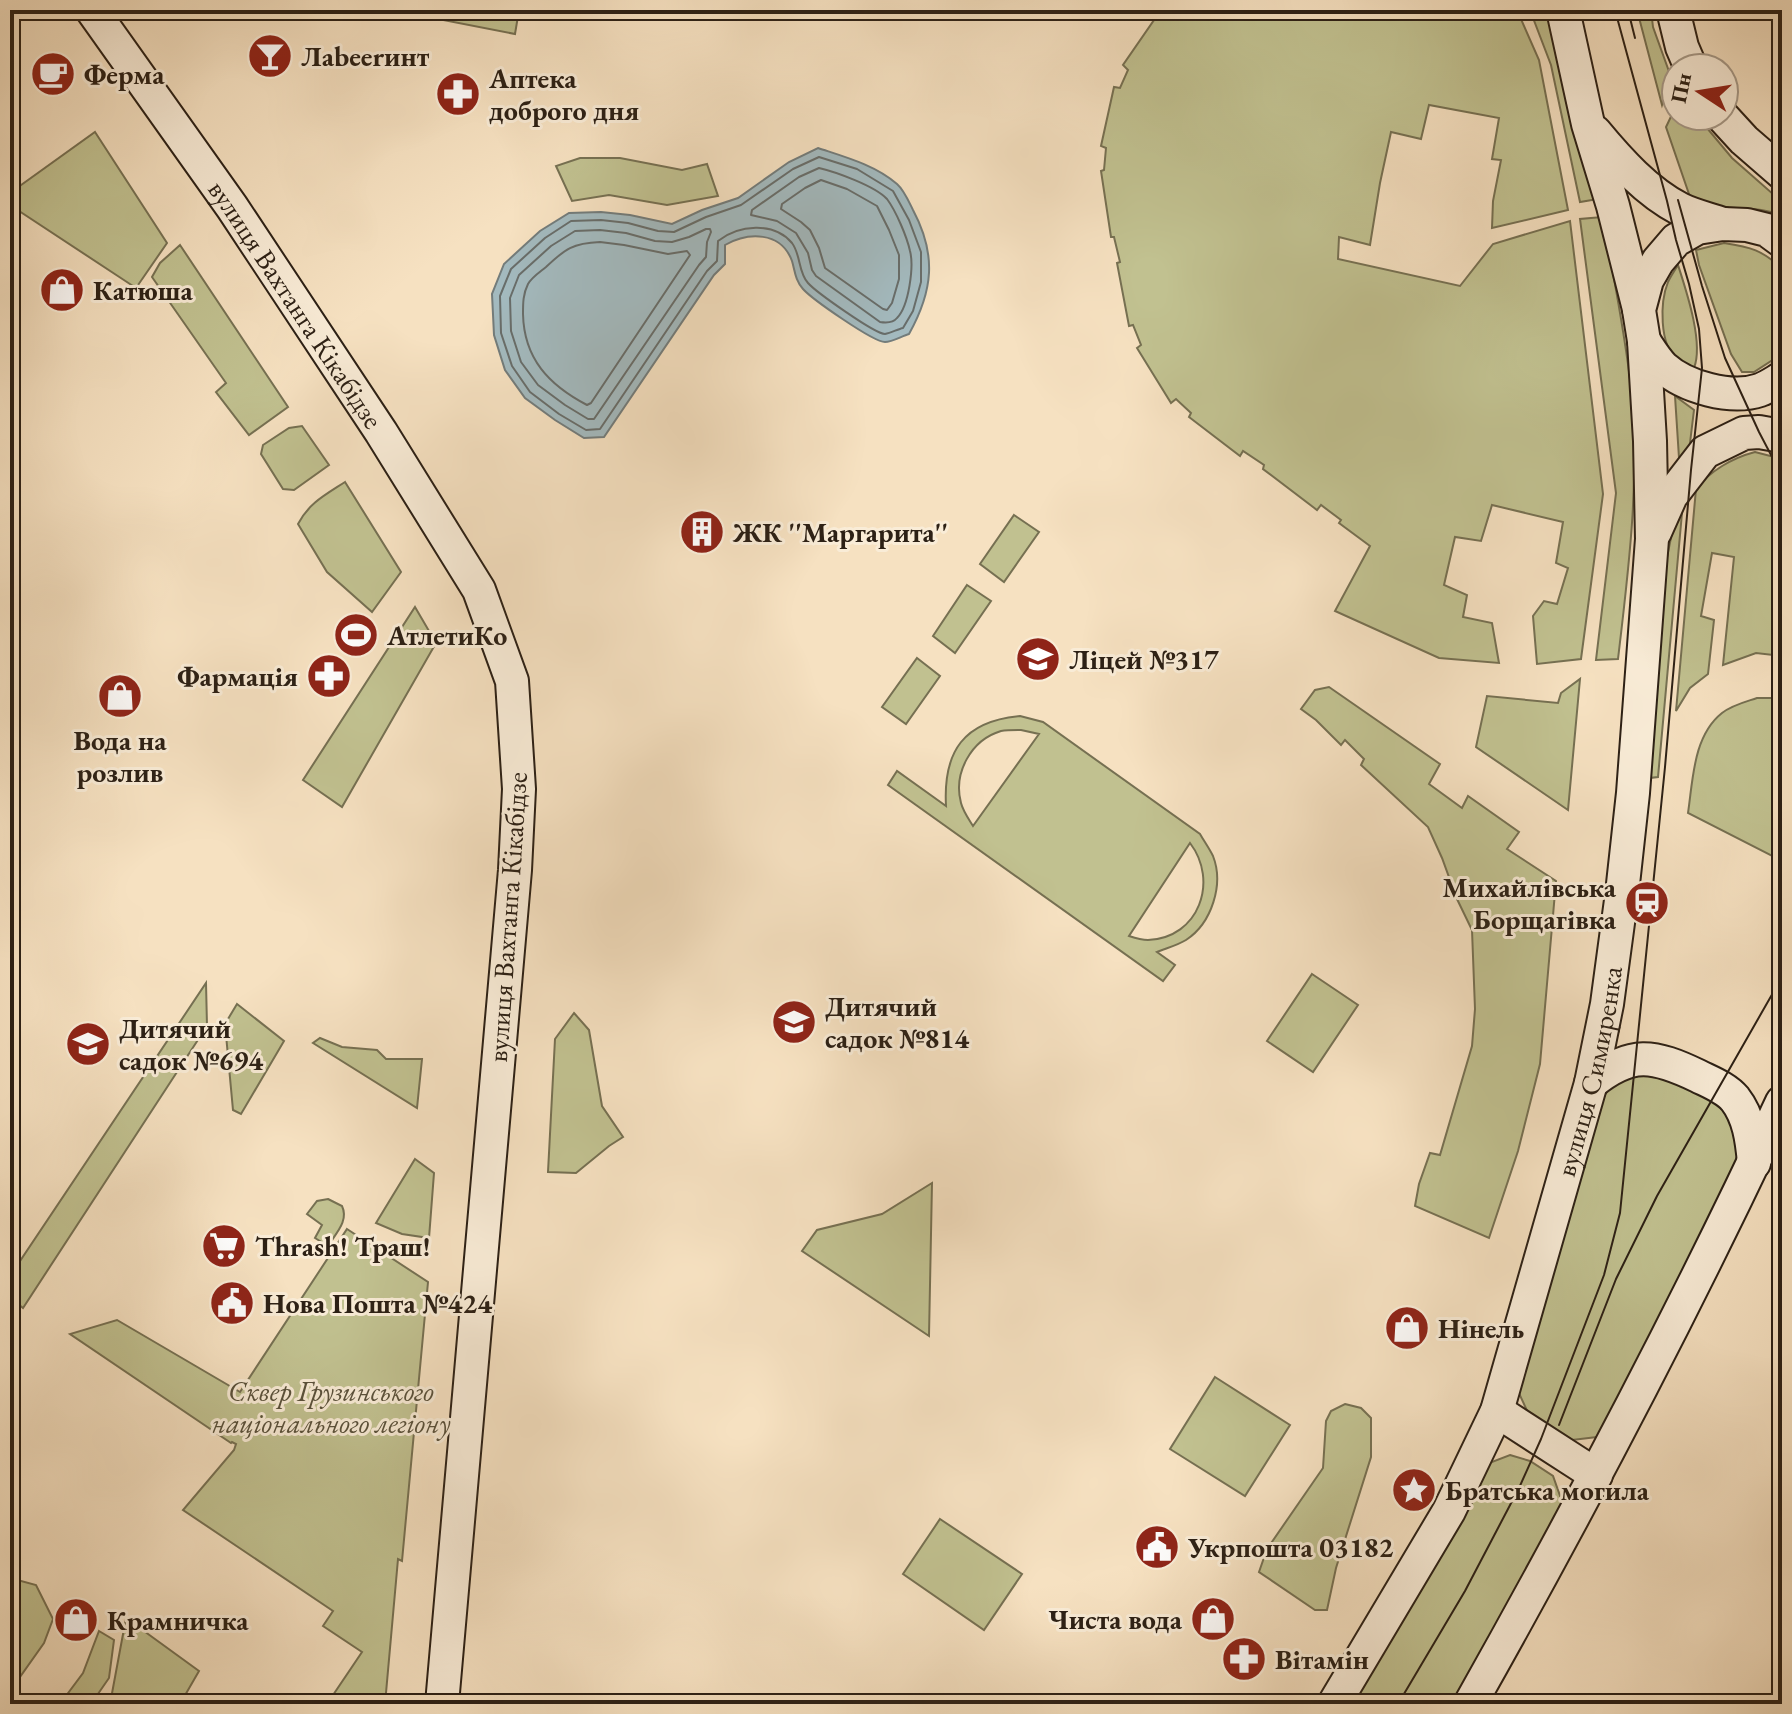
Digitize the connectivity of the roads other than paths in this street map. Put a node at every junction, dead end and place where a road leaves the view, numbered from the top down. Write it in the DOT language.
graph roads {
  1 [pos="92,10"];
  2 [pos="1563,10"];
  3 [pos="1673,10"];
  4 [pos="1684,52"];
  5 [pos="1588,124"];
  6 [pos="1737,132"];
  7 [pos="1782,173"];
  8 [pos="1723,224"];
  9 [pos="1782,241"];
  10 [pos="1642,326"];
  11 [pos="1782,378"];
  12 [pos="1782,436"];
  13 [pos="1652,539"];
  14 [pos="1591,1083"];
  15 [pos="1782,1102"];
  16 [pos="1754,1163"];
  17 [pos="1497,1411"];
  18 [pos="1596,1475"];
  19 [pos="442,1704"];
  20 [pos="1334,1704"];
  21 [pos="1470,1704"];
  1 -- 19 [label="street, вулиця Вахтанга Кікабідзе"];
  2 -- 5 [label="street, вулиця Симиренка"];
  3 -- 4 [label="street"];
  5 -- 8 [label="street, вулиця Симиренка"];
  5 -- 10 [label="street, вулиця Симиренка"];
  6 -- 7 [label="street"];
  8 -- 9 [label="street"];
  8 -- 10 [label="street"];
  10 -- 11 [label="street"];
  10 -- 13 [label="street, вулиця Симиренка"];
  12 -- 13 [label="street"];
  13 -- 14 [label="street, вулиця Симиренка"];
  14 -- 16 [label="street"];
  14 -- 17 [label="street, вулиця Симиренка"];
  15 -- 16 [label="street"];
  16 -- 18 [label="street"];
  17 -- 18 [label="street"];
  17 -- 20 [label="street, вулиця Симиренка"];
  18 -- 21 [label="street"];
}
